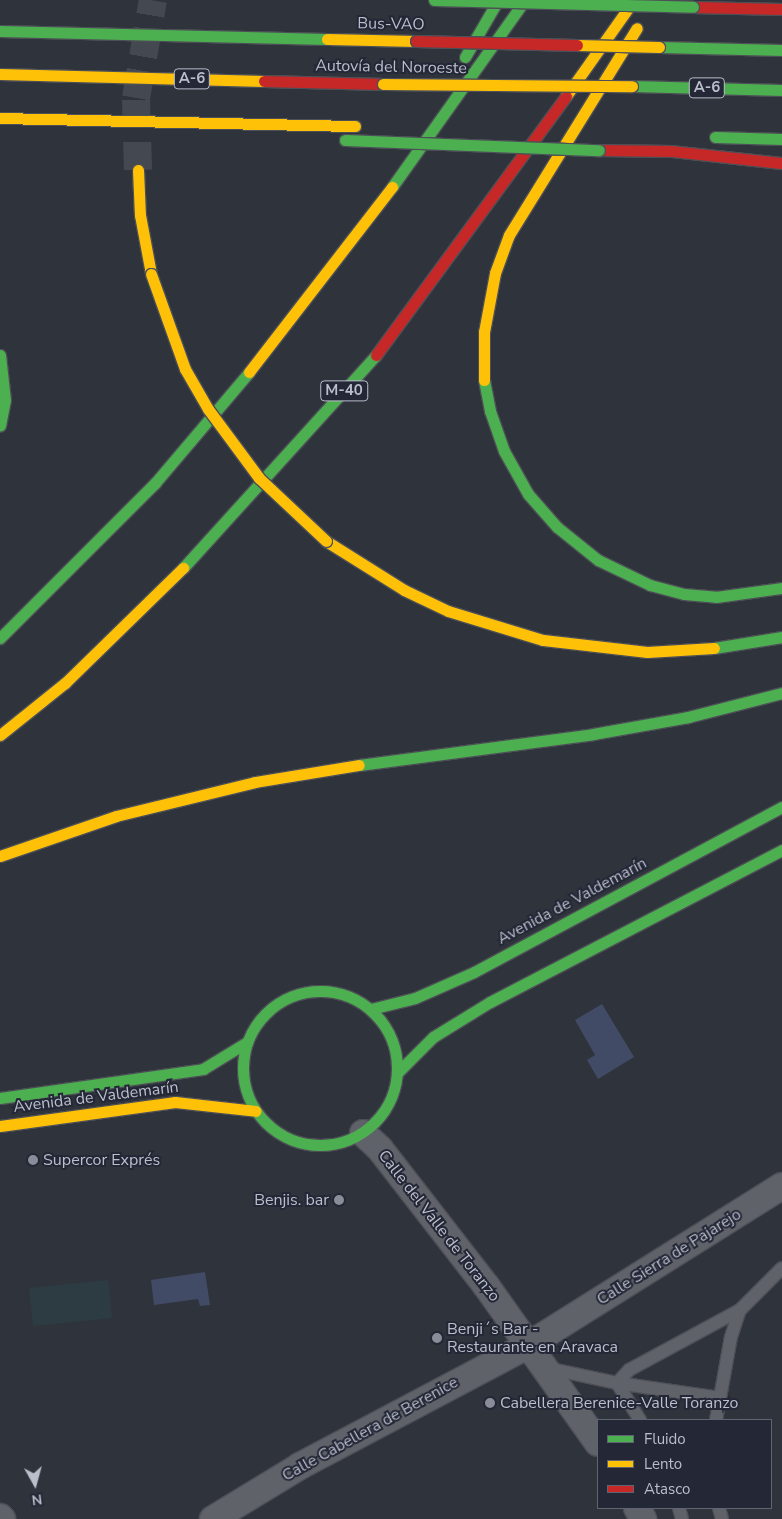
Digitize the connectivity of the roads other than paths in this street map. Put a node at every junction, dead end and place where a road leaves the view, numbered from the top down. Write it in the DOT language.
graph roads {
  1 [pos="434,0"];
  2 [pos="498,0"];
  3 [pos="525,0"];
  4 [pos="634,0"];
  5 [pos="655,0"];
  6 [pos="782,10"];
  7 [pos="0,31"];
  8 [pos="782,50"];
  9 [pos="0,74"];
  10 [pos="782,90"];
  11 [pos="0,118"];
  12 [pos="183,124"];
  13 [pos="360,126"];
  14 [pos="414,128"];
  15 [pos="453,130"];
  16 [pos="521,132"];
  17 [pos="587,133"];
  18 [pos="275,137"];
  19 [pos="704,137"];
  20 [pos="782,139"];
  21 [pos="341,140"];
  22 [pos="782,163"];
  23 [pos="138,170"];
  24 [pos="379,205"];
  25 [pos="0,355"];
  26 [pos="0,426"];
  27 [pos="782,588"];
  28 [pos="782,637"];
  29 [pos="0,638"];
  30 [pos="782,693"];
  31 [pos="0,735"];
  32 [pos="782,808"];
  33 [pos="782,850"];
  34 [pos="0,856"];
  35 [pos="370,1009"];
  36 [pos="247,1042"];
  37 [pos="398,1072"];
  38 [pos="0,1098"];
  39 [pos="256,1112"];
  40 [pos="0,1126"];
  41 [pos="363,1133"];
  42 [pos="782,1186"];
  43 [pos="782,1268"];
  44 [pos="740,1310"];
  45 [pos="530,1344"];
  46 [pos="546,1368"];
  47 [pos="617,1383"];
  48 [pos="720,1398"];
  49 [pos="639,1419"];
  50 [pos="716,1419"];
  51 [pos="597,1442"];
  52 [pos="213,1519"];
  1 -- 6 [label="main road, bridge"];
  2 -- 24 [label="main road"];
  3 -- 24 [label="main road"];
  4 -- 31 [label="main road, M-40"];
  5 -- 27 [label="main road"];
  7 -- 8 [label="main road, Bus-VAO, bridge"];
  9 -- 10 [label="main road, Autovía del Noroeste / A-6, bridge"];
  11 -- 12 [label="main road"];
  12 -- 13 [label="main road"];
  12 -- 18 [label="main road"];
  14 -- 15 [label="main road"];
  16 -- 17 [label="main road"];
  19 -- 20 [label="main road"];
  21 -- 22 [label="main road, bridge"];
  23 -- 28 [label="main road, bridge"];
  24 -- 29 [label="main road"];
  25 -- 26 [label="main road"];
  30 -- 34 [label="main road"];
  32 -- 35 [label="main road, Avenida de Valdemarín"];
  33 -- 37 [label="main road"];
  35 -- 36 [label="main road"];
  35 -- 37 [label="main road"];
  36 -- 38 [label="main road, Avenida de Valdemarín"];
  36 -- 39 [label="main road"];
  37 -- 41 [label="main road"];
  39 -- 40 [label="main road, Avenida de Valdemarín"];
  39 -- 41 [label="main road"];
  41 -- 45 [label="street, Calle del Valle de Toranzo"];
  42 -- 45 [label="street, Calle Sierra de Pajarejo"];
  43 -- 44 [label="lane"];
  44 -- 47 [label="lane"];
  44 -- 48 [label="lane"];
  45 -- 46 [label="street, Calle del Valle de Toranzo"];
  45 -- 52 [label="street, Calle Cabellera de Berenice"];
  46 -- 47 [label="lane"];
  46 -- 51 [label="street, Calle del Valle de Toranzo"];
  47 -- 48 [label="lane"];
  47 -- 49 [label="lane"];
  48 -- 50 [label="lane"];
}
